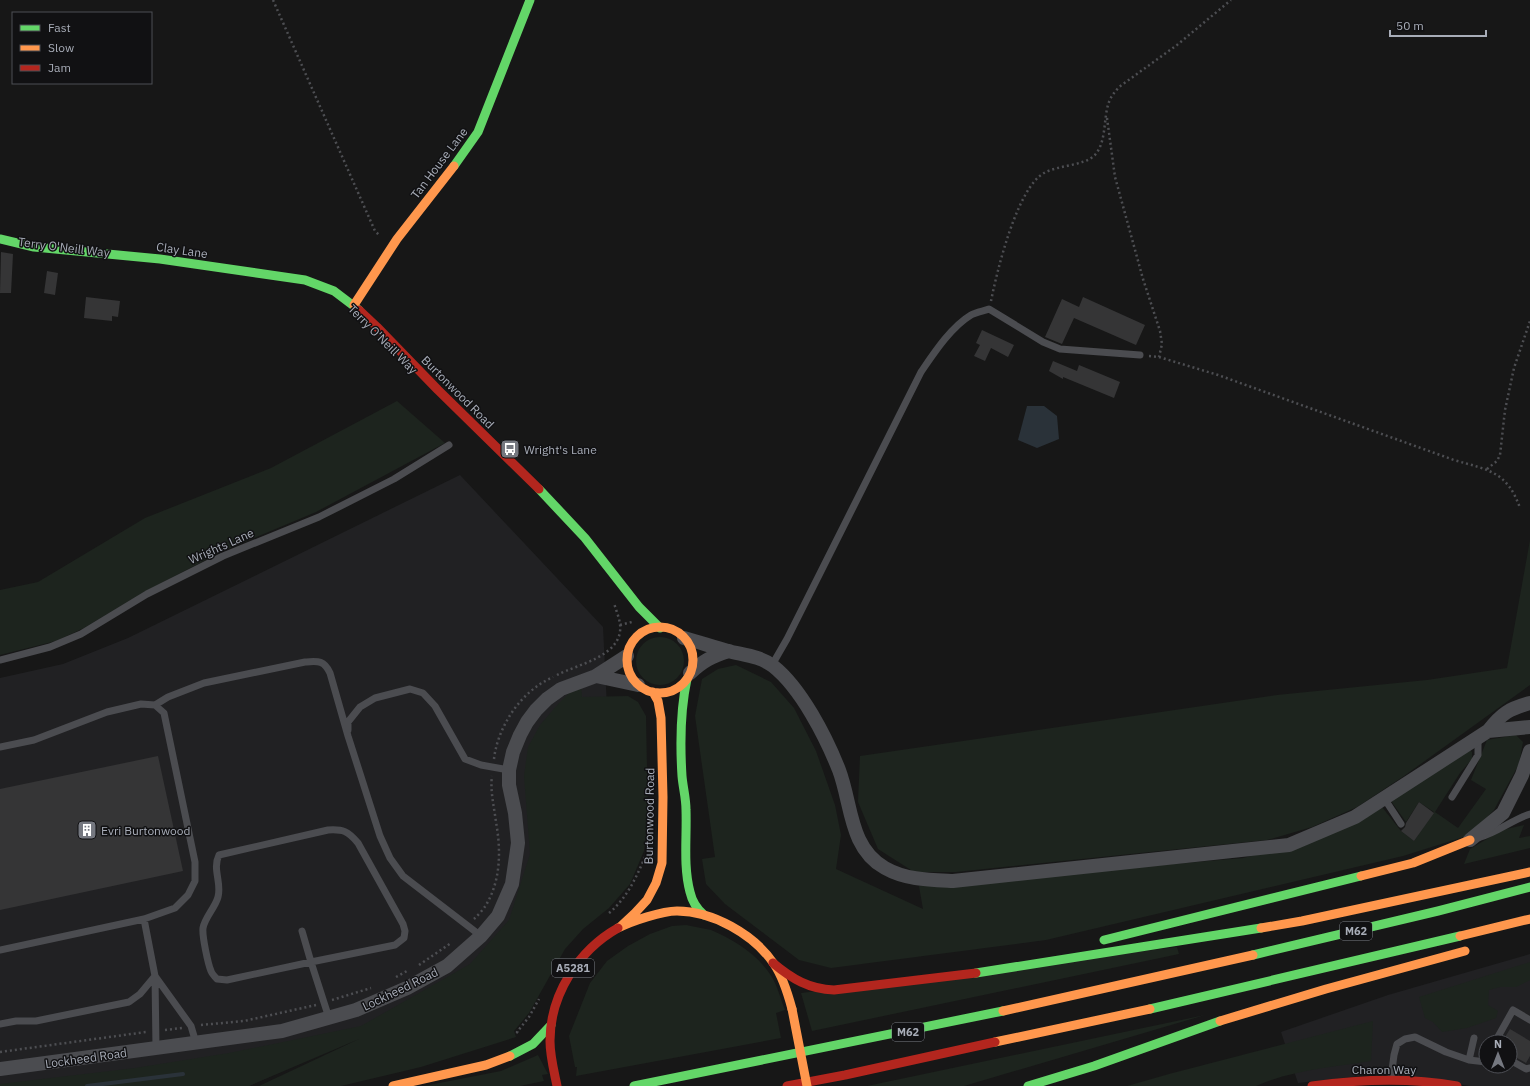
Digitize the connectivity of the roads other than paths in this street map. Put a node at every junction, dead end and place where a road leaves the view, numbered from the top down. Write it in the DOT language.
graph roads {
  1 [pos="530,0"];
  2 [pos="0,239"];
  3 [pos="354,305"];
  4 [pos="1140,355"];
  5 [pos="449,445"];
  6 [pos="622,588"];
  7 [pos="629,610"];
  8 [pos="660,628"];
  9 [pos="632,629"];
  10 [pos="684,638"];
  11 [pos="629,651"];
  12 [pos="729,651"];
  13 [pos="0,660"];
  14 [pos="772,665"];
  15 [pos="596,676"];
  16 [pos="688,676"];
  17 [pos="638,685"];
  18 [pos="653,692"];
  19 [pos="1530,703"];
  20 [pos="155,705"];
  21 [pos="1530,727"];
  22 [pos="1483,734"];
  23 [pos="348,736"];
  24 [pos="0,747"];
  25 [pos="1530,751"];
  26 [pos="510,770"];
  27 [pos="1452,797"];
  28 [pos="1384,798"];
  29 [pos="1530,814"];
  30 [pos="1401,824"];
  31 [pos="1470,840"];
  32 [pos="1530,872"];
  33 [pos="1530,887"];
  34 [pos="704,916"];
  35 [pos="144,919"];
  36 [pos="1530,919"];
  37 [pos="619,927"];
  38 [pos="302,931"];
  39 [pos="481,936"];
  40 [pos="1095,942"];
  41 [pos="1072,948"];
  42 [pos="1471,949"];
  43 [pos="0,950"];
  44 [pos="310,962"];
  45 [pos="773,963"];
  46 [pos="973,974"];
  47 [pos="155,976"];
  48 [pos="329,1018"];
  49 [pos="1530,1020"];
  50 [pos="0,1024"];
  51 [pos="551,1025"];
  52 [pos="1500,1034"];
  53 [pos="1474,1038"];
  54 [pos="196,1043"];
  55 [pos="156,1048"];
  56 [pos="1469,1060"];
  57 [pos="1478,1061"];
  58 [pos="1518,1064"];
  59 [pos="1530,1068"];
  60 [pos="0,1069"];
  61 [pos="1391,1078"];
  62 [pos="393,1086"];
  63 [pos="557,1086"];
  64 [pos="634,1086"];
  65 [pos="787,1086"];
  66 [pos="807,1086"];
  67 [pos="1028,1086"];
  68 [pos="1312,1086"];
  69 [pos="1457,1086"];
  1 -- 3 [label="main road, Tan House Lane"];
  2 -- 3 [label="main road, Clay Lane"];
  3 -- 6 [label="main road, Burtonwood Road"];
  4 -- 14 [label="lane"];
  5 -- 13 [label="lane, Wrights Lane"];
  6 -- 7 [label="main road, Burtonwood Road"];
  6 -- 8 [label="main road, Burtonwood Road"];
  8 -- 10 [label="main road"];
  8 -- 11 [label="main road"];
  9 -- 11 [label="main road"];
  10 -- 12 [label="street"];
  10 -- 16 [label="main road"];
  11 -- 15 [label="street, Lockheed Road"];
  11 -- 17 [label="main road"];
  12 -- 14 [label="street"];
  12 -- 16 [label="street"];
  14 -- 28 [label="street"];
  15 -- 17 [label="street"];
  15 -- 26 [label="street, Lockheed Road"];
  16 -- 18 [label="main road"];
  16 -- 34 [label="main road"];
  17 -- 18 [label="main road"];
  18 -- 37 [label="main road, Burtonwood Road"];
  19 -- 21 [label="street"];
  19 -- 22 [label="street"];
  20 -- 23 [label="lane"];
  20 -- 24 [label="lane"];
  20 -- 35 [label="lane"];
  21 -- 22 [label="street"];
  22 -- 27 [label="lane"];
  22 -- 28 [label="street"];
  23 -- 26 [label="lane"];
  23 -- 39 [label="lane"];
  25 -- 31 [label="street"];
  26 -- 39 [label="street, Lockheed Road"];
  28 -- 30 [label="lane"];
  29 -- 31 [label="lane"];
  31 -- 40 [label="main road"];
  32 -- 46 [label="main road"];
  33 -- 64 [label="main road, M62"];
  34 -- 37 [label="main road, A5281"];
  34 -- 45 [label="main road, A5281"];
  35 -- 43 [label="lane"];
  35 -- 47 [label="lane"];
  36 -- 65 [label="main road, M62"];
  37 -- 51 [label="main road, A5281"];
  38 -- 44 [label="lane"];
  39 -- 48 [label="street, Lockheed Road"];
  41 -- 46 [label="main road"];
  42 -- 67 [label="main road"];
  44 -- 44 [label="lane"];
  44 -- 48 [label="lane"];
  45 -- 46 [label="main road"];
  45 -- 66 [label="main road, A5281, bridge"];
  47 -- 50 [label="lane"];
  47 -- 54 [label="lane"];
  47 -- 55 [label="lane"];
  48 -- 54 [label="street, Lockheed Road"];
  49 -- 52 [label="lane"];
  51 -- 62 [label="main road"];
  51 -- 63 [label="main road, A5281"];
  53 -- 56 [label="lane"];
  54 -- 55 [label="street, Lockheed Road"];
  55 -- 60 [label="street, Lockheed Road"];
  56 -- 57 [label="lane"];
  56 -- 61 [label="lane"];
  58 -- 59 [label="lane"];
  61 -- 68 [label="main road, Charon Way"];
  61 -- 69 [label="main road, Charon Way"];
}
